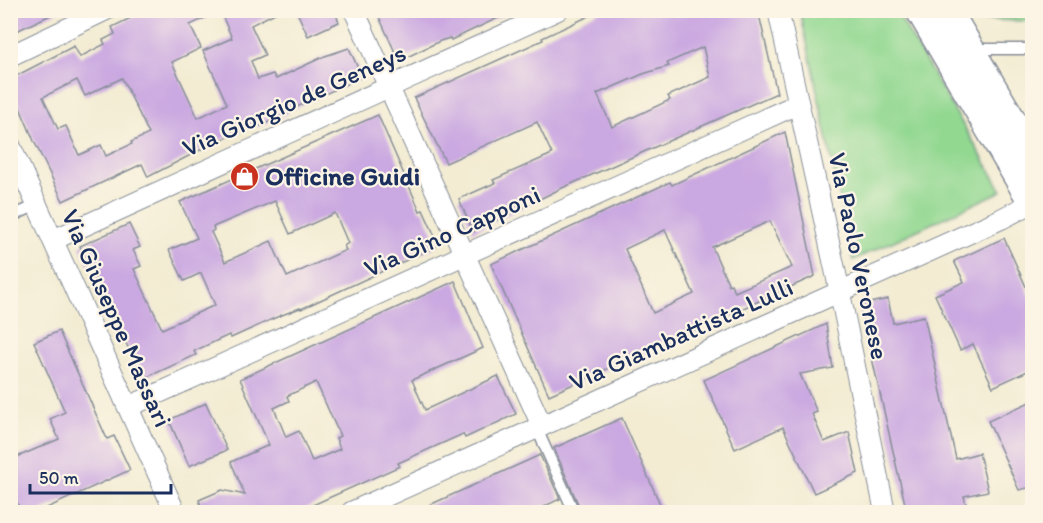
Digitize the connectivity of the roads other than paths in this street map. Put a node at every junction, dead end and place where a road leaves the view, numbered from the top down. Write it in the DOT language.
graph roads {
  1 [pos="106,10"];
  2 [pos="354,10"];
  3 [pos="558,10"];
  4 [pos="778,10"];
  5 [pos="920,10"];
  6 [pos="947,10"];
  7 [pos="970,49"];
  8 [pos="1032,51"];
  9 [pos="10,56"];
  10 [pos="389,87"];
  11 [pos="798,104"];
  12 [pos="10,145"];
  13 [pos="1032,155"];
  14 [pos="1032,202"];
  15 [pos="37,205"];
  16 [pos="10,217"];
  17 [pos="53,240"];
  18 [pos="464,255"];
  19 [pos="840,292"];
  20 [pos="128,407"];
  21 [pos="539,427"];
  22 [pos="175,513"];
  23 [pos="351,513"];
  24 [pos="574,513"];
  25 [pos="885,513"];
  1 -- 9 [label="street"];
  2 -- 10 [label="street"];
  3 -- 10 [label="street, Via Giorgio de Geneys"];
  4 -- 11 [label="street, Via Paolo Veronese"];
  5 -- 14 [label="main road"];
  6 -- 7 [label="main road"];
  7 -- 8 [label="lane"];
  7 -- 13 [label="main road"];
  10 -- 17 [label="street, Via Giorgio de Geneys"];
  10 -- 18 [label="street"];
  11 -- 18 [label="street, Via Gino Capponi"];
  11 -- 19 [label="street, Via Paolo Veronese"];
  12 -- 15 [label="street, Via Giuseppe Massari"];
  14 -- 19 [label="street, Via Giambattista Lulli"];
  15 -- 16 [label="lane"];
  15 -- 17 [label="street, Via Giuseppe Massari"];
  17 -- 20 [label="street, Via Giuseppe Massari"];
  18 -- 20 [label="street, Via Gino Capponi"];
  18 -- 21 [label="street"];
  19 -- 21 [label="street, Via Giambattista Lulli"];
  19 -- 25 [label="street, Via Paolo Veronese"];
  20 -- 22 [label="street, Via Giuseppe Massari"];
  21 -- 23 [label="street, Via Giambattista Lulli"];
  21 -- 24 [label="lane"];
}
